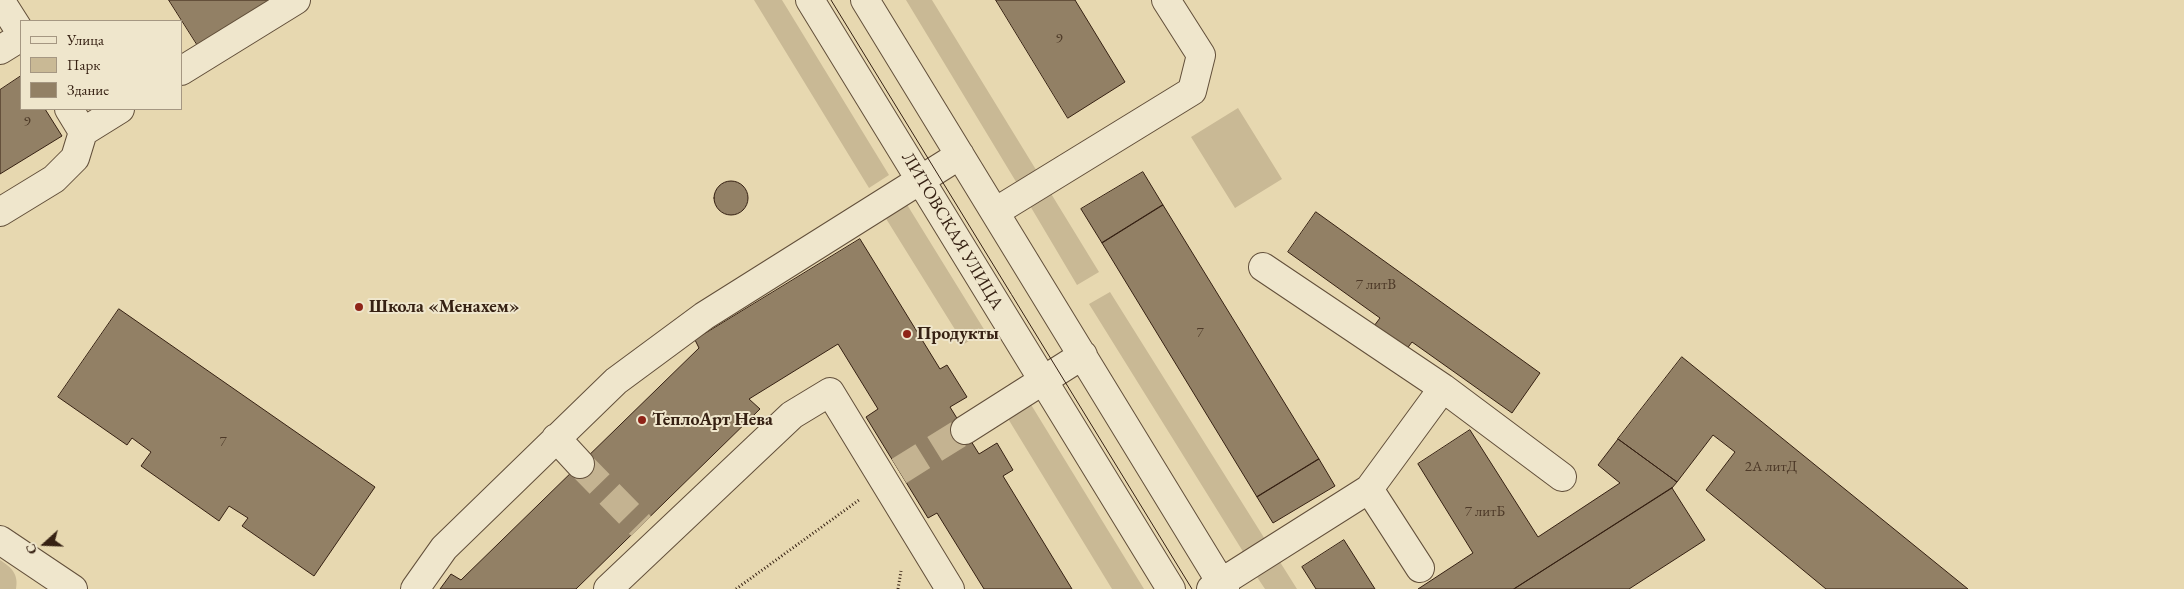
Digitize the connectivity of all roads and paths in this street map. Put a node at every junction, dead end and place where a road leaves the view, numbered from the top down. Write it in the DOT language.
graph roads {
  1 [pos="0,0"];
  2 [pos="296,0"];
  3 [pos="810,0"];
  4 [pos="865,0"];
  5 [pos="1166,0"];
  6 [pos="20,33"];
  7 [pos="20,36"];
  8 [pos="0,50"];
  9 [pos="182,70"];
  10 [pos="70,110"];
  11 [pos="118,110"];
  12 [pos="83,132"];
  13 [pos="960,155"];
  14 [pos="920,179"];
  15 [pos="0,212"];
  16 [pos="995,212"];
  17 [pos="1263,267"];
  18 [pos="1082,356"];
  19 [pos="1044,380"];
  20 [pos="1443,388"];
  21 [pos="965,430"];
  22 [pos="556,438"];
  23 [pos="580,464"];
  24 [pos="892,476"];
  25 [pos="1562,477"];
  26 [pos="1369,489"];
  27 [pos="0,540"];
  28 [pos="1420,568"];
  29 [pos="61,586"];
  30 [pos="1219,587"];
  31 [pos="415,589"];
  32 [pos="608,589"];
  33 [pos="736,589"];
  34 [pos="950,589"];
  35 [pos="1171,589"];
  1 -- 6 [label="street"];
  2 -- 9 [label="street"];
  3 -- 14 [label="street, ЛИТОВСКАЯ УЛИЦА"];
  4 -- 13 [label="street"];
  5 -- 16 [label="street"];
  7 -- 8 [label="street"];
  10 -- 12 [label="street"];
  11 -- 12 [label="street"];
  12 -- 15 [label="street"];
  13 -- 14 [label="street"];
  13 -- 16 [label="street"];
  14 -- 19 [label="street, ЛИТОВСКАЯ УЛИЦА"];
  14 -- 22 [label="street"];
  16 -- 18 [label="street"];
  17 -- 20 [label="street"];
  18 -- 19 [label="street"];
  18 -- 30 [label="street"];
  19 -- 21 [label="street"];
  19 -- 35 [label="street, ЛИТОВСКАЯ УЛИЦА"];
  20 -- 25 [label="street"];
  20 -- 26 [label="street"];
  22 -- 23 [label="street"];
  22 -- 31 [label="street"];
  24 -- 32 [label="street"];
  24 -- 33 [label="path"];
  24 -- 34 [label="street"];
  26 -- 28 [label="street"];
  26 -- 30 [label="street"];
  27 -- 29 [label="street"];
}
